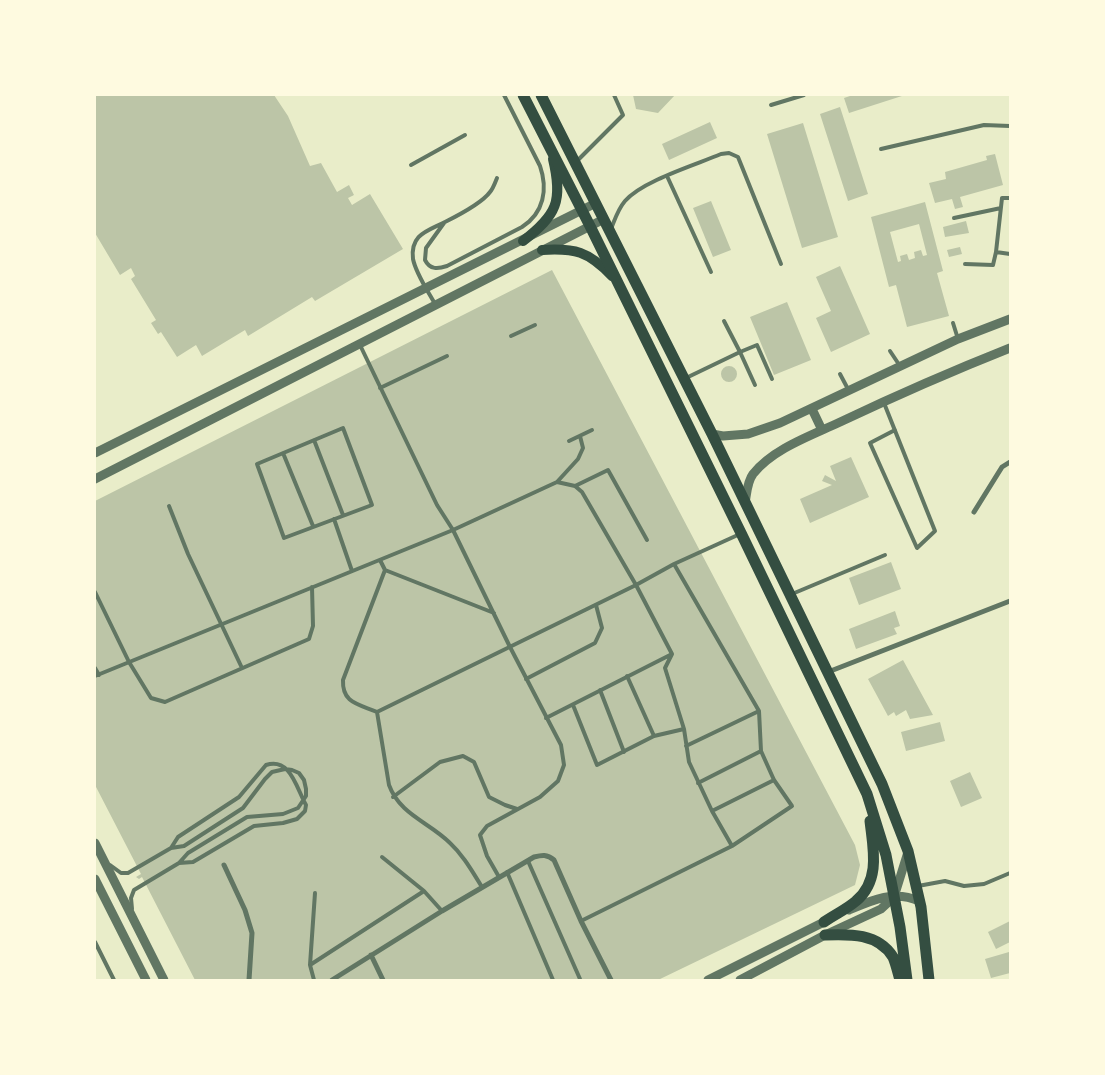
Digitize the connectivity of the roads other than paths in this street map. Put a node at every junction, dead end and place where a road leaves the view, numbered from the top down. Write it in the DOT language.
graph roads {
  1 [pos="504,95"];
  2 [pos="524,95"];
  3 [pos="541,95"];
  4 [pos="614,95"];
  5 [pos="804,95"];
  6 [pos="771,105"];
  7 [pos="1010,126"];
  8 [pos="465,135"];
  9 [pos="881,149"];
  10 [pos="551,151"];
  11 [pos="576,163"];
  12 [pos="411,165"];
  13 [pos="667,176"];
  14 [pos="496,178"];
  15 [pos="1010,198"];
  16 [pos="596,203"];
  17 [pos="1001,208"];
  18 [pos="582,211"];
  19 [pos="954,218"];
  20 [pos="604,219"];
  21 [pos="444,223"];
  22 [pos="590,226"];
  23 [pos="610,231"];
  24 [pos="523,240"];
  25 [pos="542,250"];
  26 [pos="996,252"];
  27 [pos="1010,254"];
  28 [pos="781,264"];
  29 [pos="965,264"];
  30 [pos="711,272"];
  31 [pos="614,278"];
  32 [pos="426,288"];
  33 [pos="435,304"];
  34 [pos="1010,319"];
  35 [pos="724,321"];
  36 [pos="953,323"];
  37 [pos="536,325"];
  38 [pos="511,336"];
  39 [pos="958,339"];
  40 [pos="359,345"];
  41 [pos="1010,348"];
  42 [pos="890,351"];
  43 [pos="740,352"];
  44 [pos="447,356"];
  45 [pos="900,366"];
  46 [pos="840,374"];
  47 [pos="684,379"];
  48 [pos="772,379"];
  49 [pos="755,385"];
  50 [pos="380,388"];
  51 [pos="849,391"];
  52 [pos="883,401"];
  53 [pos="812,409"];
  54 [pos="592,430"];
  55 [pos="822,430"];
  56 [pos="895,430"];
  57 [pos="712,434"];
  58 [pos="580,436"];
  59 [pos="314,440"];
  60 [pos="569,441"];
  61 [pos="95,453"];
  62 [pos="283,453"];
  63 [pos="1010,462"];
  64 [pos="95,479"];
  65 [pos="557,482"];
  66 [pos="575,486"];
  67 [pos="745,503"];
  68 [pos="168,506"];
  69 [pos="974,512"];
  70 [pos="343,515"];
  71 [pos="334,519"];
  72 [pos="314,526"];
  73 [pos="452,530"];
  74 [pos="741,533"];
  75 [pos="647,540"];
  76 [pos="885,555"];
  77 [pos="380,560"];
  78 [pos="674,564"];
  79 [pos="385,570"];
  80 [pos="352,571"];
  81 [pos="636,585"];
  82 [pos="312,587"];
  83 [pos="95,592"];
  84 [pos="790,595"];
  85 [pos="1009,601"];
  86 [pos="596,605"];
  87 [pos="1010,608"];
  88 [pos="494,613"];
  89 [pos="223,625"];
  90 [pos="510,647"];
  91 [pos="672,654"];
  92 [pos="129,662"];
  93 [pos="95,668"];
  94 [pos="242,668"];
  95 [pos="828,672"];
  96 [pos="97,676"];
  97 [pos="627,676"];
  98 [pos="526,679"];
  99 [pos="600,690"];
  100 [pos="573,705"];
  101 [pos="759,711"];
  102 [pos="376,712"];
  103 [pos="546,718"];
  104 [pos="684,729"];
  105 [pos="654,736"];
  106 [pos="686,746"];
  107 [pos="761,751"];
  108 [pos="624,752"];
  109 [pos="774,780"];
  110 [pos="698,783"];
  111 [pos="868,794"];
  112 [pos="393,797"];
  113 [pos="518,809"];
  114 [pos="712,812"];
  115 [pos="95,844"];
  116 [pos="732,846"];
  117 [pos="171,848"];
  118 [pos="908,851"];
  119 [pos="382,858"];
  120 [pos="103,859"];
  121 [pos="528,860"];
  122 [pos="179,864"];
  123 [pos="224,865"];
  124 [pos="507,872"];
  125 [pos="1010,872"];
  126 [pos="499,877"];
  127 [pos="95,879"];
  128 [pos="482,886"];
  129 [pos="916,886"];
  130 [pos="424,891"];
  131 [pos="315,893"];
  132 [pos="894,897"];
  133 [pos="919,901"];
  134 [pos="442,911"];
  135 [pos="133,919"];
  136 [pos="581,921"];
  137 [pos="824,922"];
  138 [pos="825,935"];
  139 [pos="95,942"];
  140 [pos="371,955"];
  141 [pos="310,964"];
  142 [pos="580,979"];
  143 [pos="114,980"];
  144 [pos="146,980"];
  145 [pos="164,980"];
  146 [pos="249,980"];
  147 [pos="314,980"];
  148 [pos="332,980"];
  149 [pos="383,980"];
  150 [pos="553,980"];
  151 [pos="611,980"];
  152 [pos="708,980"];
  153 [pos="740,980"];
  154 [pos="900,980"];
  155 [pos="907,980"];
  156 [pos="929,980"];
  1 -- 21 [label="lane"];
  2 -- 10 [label="main road"];
  3 -- 11 [label="main road"];
  4 -- 11 [label="lane"];
  5 -- 6 [label="lane"];
  7 -- 9 [label="lane"];
  8 -- 12 [label="lane"];
  10 -- 18 [label="main road"];
  10 -- 24 [label="main road"];
  11 -- 16 [label="main road"];
  13 -- 23 [label="lane"];
  13 -- 28 [label="lane"];
  13 -- 30 [label="lane"];
  14 -- 21 [label="lane"];
  15 -- 17 [label="lane"];
  16 -- 18 [label="street"];
  16 -- 20 [label="main road"];
  17 -- 19 [label="lane"];
  17 -- 26 [label="lane"];
  18 -- 22 [label="main road"];
  18 -- 24 [label="street"];
  20 -- 22 [label="street"];
  20 -- 23 [label="main road"];
  21 -- 32 [label="lane"];
  22 -- 25 [label="street"];
  22 -- 31 [label="main road"];
  23 -- 47 [label="main road"];
  24 -- 32 [label="street"];
  25 -- 31 [label="main road"];
  25 -- 33 [label="street"];
  26 -- 27 [label="lane"];
  26 -- 29 [label="lane"];
  31 -- 74 [label="main road"];
  32 -- 33 [label="lane"];
  32 -- 61 [label="street"];
  33 -- 40 [label="street"];
  34 -- 39 [label="street"];
  35 -- 43 [label="lane"];
  36 -- 39 [label="lane"];
  37 -- 38 [label="lane"];
  39 -- 45 [label="street"];
  40 -- 50 [label="lane"];
  40 -- 64 [label="street"];
  41 -- 52 [label="street"];
  42 -- 45 [label="lane"];
  43 -- 47 [label="lane"];
  43 -- 48 [label="lane"];
  43 -- 49 [label="lane"];
  44 -- 50 [label="lane"];
  45 -- 51 [label="street"];
  46 -- 51 [label="lane"];
  47 -- 57 [label="main road"];
  50 -- 73 [label="lane"];
  51 -- 53 [label="street"];
  52 -- 55 [label="street"];
  52 -- 56 [label="lane"];
  53 -- 55 [label="street"];
  53 -- 57 [label="street"];
  54 -- 58 [label="lane"];
  55 -- 67 [label="street"];
  56 -- 56 [label="lane"];
  57 -- 67 [label="main road"];
  58 -- 60 [label="lane"];
  58 -- 65 [label="lane"];
  59 -- 62 [label="lane"];
  59 -- 70 [label="lane"];
  59 -- 70 [label="lane"];
  62 -- 72 [label="lane"];
  62 -- 72 [label="lane"];
  63 -- 69 [label="street"];
  65 -- 66 [label="lane"];
  65 -- 73 [label="lane"];
  66 -- 75 [label="lane"];
  66 -- 81 [label="lane"];
  67 -- 84 [label="main road"];
  68 -- 89 [label="lane"];
  70 -- 71 [label="lane"];
  71 -- 72 [label="lane"];
  71 -- 80 [label="lane"];
  73 -- 77 [label="lane"];
  73 -- 88 [label="lane"];
  74 -- 78 [label="lane"];
  74 -- 111 [label="main road"];
  76 -- 84 [label="lane"];
  77 -- 79 [label="lane"];
  77 -- 80 [label="lane"];
  78 -- 81 [label="lane"];
  78 -- 101 [label="lane"];
  79 -- 88 [label="lane"];
  79 -- 102 [label="lane"];
  80 -- 82 [label="lane"];
  81 -- 86 [label="lane"];
  81 -- 91 [label="lane"];
  82 -- 89 [label="lane"];
  82 -- 94 [label="lane"];
  83 -- 92 [label="lane"];
  84 -- 95 [label="main road"];
  85 -- 87 [label="street"];
  85 -- 95 [label="street"];
  86 -- 90 [label="lane"];
  86 -- 98 [label="lane"];
  88 -- 90 [label="lane"];
  89 -- 92 [label="lane"];
  89 -- 94 [label="lane"];
  90 -- 98 [label="lane"];
  90 -- 102 [label="lane"];
  91 -- 97 [label="lane"];
  91 -- 104 [label="lane"];
  92 -- 94 [label="lane"];
  92 -- 96 [label="lane"];
  93 -- 96 [label="lane"];
  95 -- 118 [label="main road"];
  97 -- 99 [label="lane"];
  97 -- 105 [label="lane"];
  98 -- 103 [label="lane"];
  99 -- 100 [label="lane"];
  99 -- 108 [label="lane"];
  100 -- 103 [label="lane"];
  100 -- 108 [label="lane"];
  101 -- 106 [label="lane"];
  101 -- 107 [label="lane"];
  102 -- 112 [label="lane"];
  103 -- 113 [label="lane"];
  104 -- 105 [label="lane"];
  104 -- 106 [label="lane"];
  105 -- 108 [label="lane"];
  106 -- 110 [label="lane"];
  107 -- 109 [label="lane"];
  107 -- 110 [label="lane"];
  109 -- 114 [label="lane"];
  109 -- 116 [label="lane"];
  110 -- 114 [label="lane"];
  111 -- 132 [label="main road"];
  111 -- 137 [label="main road"];
  112 -- 113 [label="lane"];
  112 -- 128 [label="lane"];
  113 -- 126 [label="lane"];
  114 -- 116 [label="lane"];
  115 -- 120 [label="street"];
  116 -- 136 [label="lane"];
  117 -- 120 [label="lane"];
  117 -- 122 [label="lane"];
  117 -- 122 [label="lane"];
  118 -- 129 [label="main road"];
  118 -- 132 [label="street"];
  119 -- 130 [label="lane"];
  120 -- 135 [label="street"];
  121 -- 124 [label="street"];
  121 -- 136 [label="street"];
  121 -- 142 [label="lane"];
  122 -- 135 [label="lane"];
  123 -- 146 [label="street"];
  124 -- 126 [label="street"];
  124 -- 150 [label="lane"];
  125 -- 129 [label="lane"];
  126 -- 128 [label="street"];
  127 -- 144 [label="street"];
  128 -- 134 [label="street"];
  129 -- 133 [label="main road"];
  130 -- 134 [label="lane"];
  130 -- 141 [label="lane"];
  131 -- 141 [label="lane"];
  132 -- 133 [label="street"];
  132 -- 137 [label="street"];
  132 -- 138 [label="street"];
  132 -- 155 [label="main road"];
  133 -- 156 [label="main road"];
  134 -- 140 [label="street"];
  135 -- 145 [label="street"];
  136 -- 151 [label="street"];
  137 -- 152 [label="street"];
  138 -- 153 [label="street"];
  138 -- 154 [label="main road"];
  139 -- 143 [label="lane"];
  140 -- 148 [label="street"];
  140 -- 149 [label="street"];
  141 -- 147 [label="lane"];
}
